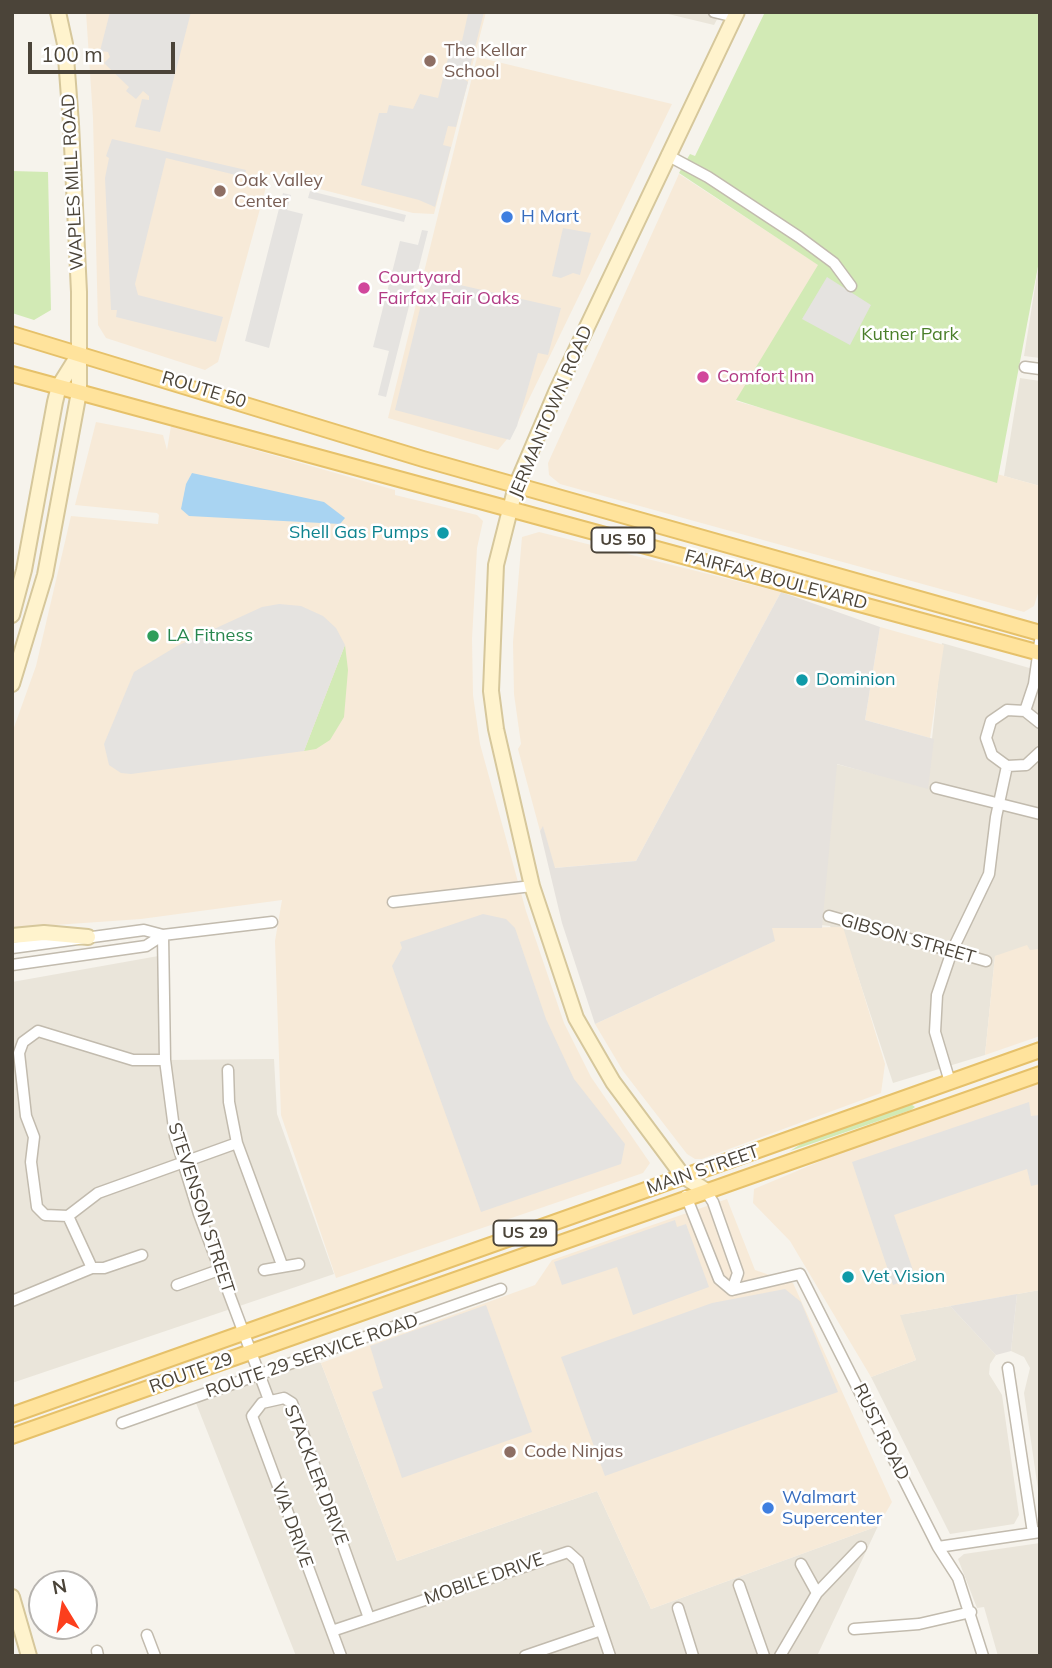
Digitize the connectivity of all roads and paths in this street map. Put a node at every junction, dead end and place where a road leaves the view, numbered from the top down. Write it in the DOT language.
graph roads {
  1 [pos="58,12"];
  2 [pos="714,12"];
  3 [pos="736,15"];
  4 [pos="667,155"];
  5 [pos="851,286"];
  6 [pos="12,334"];
  7 [pos="80,352"];
  8 [pos="1025,367"];
  9 [pos="1040,369"];
  10 [pos="12,374"];
  11 [pos="59,386"];
  12 [pos="79,392"];
  13 [pos="394,450"];
  14 [pos="390,478"];
  15 [pos="516,486"];
  16 [pos="509,510"];
  17 [pos="657,526"];
  18 [pos="647,545"];
  19 [pos="804,566"];
  20 [pos="794,586"];
  21 [pos="12,614"];
  22 [pos="1040,633"];
  23 [pos="1039,649"];
  24 [pos="14,677"];
  25 [pos="1025,711"];
  26 [pos="1040,723"];
  27 [pos="1040,752"];
  28 [pos="1007,766"];
  29 [pos="936,788"];
  30 [pos="998,804"];
  31 [pos="1040,814"];
  32 [pos="532,886"];
  33 [pos="393,902"];
  34 [pos="829,916"];
  35 [pos="272,922"];
  36 [pos="12,936"];
  37 [pos="163,936"];
  38 [pos="88,937"];
  39 [pos="12,948"];
  40 [pos="952,951"];
  41 [pos="986,961"];
  42 [pos="12,965"];
  43 [pos="1040,1050"];
  44 [pos="165,1060"];
  45 [pos="228,1070"];
  46 [pos="1040,1074"];
  47 [pos="950,1082"];
  48 [pos="237,1143"];
  49 [pos="183,1164"];
  50 [pos="683,1175"];
  51 [pos="705,1190"];
  52 [pos="686,1196"];
  53 [pos="68,1216"];
  54 [pos="142,1255"];
  55 [pos="299,1264"];
  56 [pos="282,1265"];
  57 [pos="92,1268"];
  58 [pos="219,1270"];
  59 [pos="264,1270"];
  60 [pos="177,1285"];
  61 [pos="501,1289"];
  62 [pos="366,1290"];
  63 [pos="732,1290"];
  64 [pos="12,1301"];
  65 [pos="368,1308"];
  66 [pos="242,1333"];
  67 [pos="250,1352"];
  68 [pos="1008,1368"];
  69 [pos="260,1374"];
  70 [pos="269,1400"];
  71 [pos="12,1412"];
  72 [pos="122,1423"];
  73 [pos="12,1436"];
  74 [pos="1036,1532"];
  75 [pos="861,1547"];
  76 [pos="938,1547"];
  77 [pos="801,1564"];
  78 [pos="739,1586"];
  79 [pos="817,1593"];
  80 [pos="12,1597"];
  81 [pos="678,1608"];
  82 [pos="971,1612"];
  83 [pos="369,1618"];
  84 [pos="854,1629"];
  85 [pos="601,1630"];
  86 [pos="332,1631"];
  87 [pos="147,1635"];
  88 [pos="29,1656"];
  89 [pos="155,1656"];
  90 [pos="341,1656"];
  91 [pos="525,1656"];
  92 [pos="610,1656"];
  93 [pos="692,1656"];
  94 [pos="764,1656"];
  95 [pos="780,1656"];
  96 [pos="983,1656"];
  1 -- 7 [label="main road, WAPLES MILL ROAD"];
  2 -- 3 [label="street"];
  3 -- 4 [label="main road, JERMANTOWN ROAD"];
  4 -- 5 [label="street"];
  4 -- 15 [label="main road, JERMANTOWN ROAD"];
  6 -- 7 [label="main road, ROUTE 50 / US 50"];
  7 -- 11 [label="main road"];
  7 -- 12 [label="main road, WAPLES MILL ROAD"];
  7 -- 13 [label="main road, ROUTE 50 / US 50"];
  8 -- 9 [label="street"];
  10 -- 11 [label="main road, ROUTE 50 / US 50"];
  11 -- 12 [label="main road, ROUTE 50 / US 50"];
  11 -- 21 [label="main road"];
  12 -- 14 [label="main road, ROUTE 50 / US 50"];
  12 -- 24 [label="main road, WAPLES MILL ROAD"];
  13 -- 15 [label="main road, FAIRFAX BOULEVARD / US 50"];
  14 -- 16 [label="main road, FAIRFAX BOULEVARD / US 50"];
  15 -- 16 [label="main road, JERMANTOWN ROAD"];
  15 -- 17 [label="main road, FAIRFAX BOULEVARD / US 50"];
  16 -- 18 [label="main road, FAIRFAX BOULEVARD / US 50"];
  16 -- 32 [label="main road, JERMANTOWN ROAD"];
  17 -- 18 [label="main road"];
  17 -- 19 [label="main road, FAIRFAX BOULEVARD / US 50"];
  18 -- 20 [label="main road, FAIRFAX BOULEVARD / US 50"];
  19 -- 20 [label="main road"];
  19 -- 22 [label="main road, FAIRFAX BOULEVARD / US 50"];
  20 -- 23 [label="main road, FAIRFAX BOULEVARD / US 50"];
  23 -- 25 [label="street"];
  25 -- 26 [label="street"];
  25 -- 28 [label="street"];
  27 -- 28 [label="street"];
  28 -- 30 [label="street"];
  29 -- 30 [label="street"];
  30 -- 31 [label="street"];
  30 -- 40 [label="street"];
  32 -- 33 [label="street"];
  32 -- 50 [label="main road, JERMANTOWN ROAD"];
  34 -- 40 [label="street, GIBSON STREET"];
  35 -- 37 [label="street"];
  36 -- 38 [label="main road"];
  37 -- 38 [label="street"];
  37 -- 42 [label="street"];
  37 -- 44 [label="street, STEVENSON STREET"];
  38 -- 39 [label="street"];
  40 -- 41 [label="street, GIBSON STREET"];
  40 -- 47 [label="street"];
  43 -- 47 [label="main road, MAIN STREET / US 29"];
  44 -- 49 [label="street, STEVENSON STREET"];
  44 -- 53 [label="street"];
  45 -- 48 [label="street"];
  46 -- 51 [label="main road, MAIN STREET / US 29"];
  47 -- 50 [label="main road, MAIN STREET / US 29"];
  48 -- 49 [label="street"];
  48 -- 56 [label="street"];
  49 -- 53 [label="street"];
  49 -- 58 [label="street, STEVENSON STREET"];
  50 -- 51 [label="main road, JERMANTOWN ROAD"];
  50 -- 52 [label="main road, JERMANTOWN ROAD"];
  50 -- 62 [label="main road, MAIN STREET / US 29"];
  51 -- 52 [label="main road, MAIN STREET / US 29"];
  51 -- 63 [label="street"];
  52 -- 63 [label="street"];
  52 -- 65 [label="main road, MAIN STREET / US 29"];
  53 -- 57 [label="street"];
  54 -- 57 [label="street"];
  55 -- 56 [label="street"];
  56 -- 59 [label="street"];
  57 -- 64 [label="street"];
  58 -- 60 [label="street"];
  58 -- 66 [label="street, STEVENSON STREET"];
  61 -- 69 [label="street, ROUTE 29 SERVICE ROAD"];
  62 -- 66 [label="main road, ROUTE 29 / US 29"];
  63 -- 76 [label="street, RUST ROAD"];
  65 -- 67 [label="main road, ROUTE 29 / US 29"];
  66 -- 67 [label="street, STEVENSON STREET"];
  66 -- 71 [label="main road, ROUTE 29 / US 29"];
  67 -- 69 [label="street, STACKLER DRIVE"];
  67 -- 73 [label="main road, ROUTE 29 / US 29"];
  68 -- 74 [label="street"];
  69 -- 70 [label="street, STACKLER DRIVE"];
  69 -- 72 [label="street, ROUTE 29 SERVICE ROAD"];
  70 -- 83 [label="street, STACKLER DRIVE"];
  70 -- 86 [label="street, VIA DRIVE"];
  74 -- 76 [label="street"];
  75 -- 79 [label="street"];
  76 -- 82 [label="street, RUST ROAD"];
  77 -- 79 [label="street"];
  78 -- 94 [label="street"];
  79 -- 95 [label="street"];
  80 -- 88 [label="main road"];
  81 -- 93 [label="street"];
  82 -- 84 [label="street"];
  82 -- 96 [label="street, RUST ROAD"];
  83 -- 85 [label="street, MOBILE DRIVE"];
  83 -- 86 [label="street, MOBILE DRIVE"];
  85 -- 91 [label="street"];
  85 -- 92 [label="street, MOBILE DRIVE"];
  86 -- 90 [label="street, VIA DRIVE"];
  87 -- 89 [label="street"];
}
